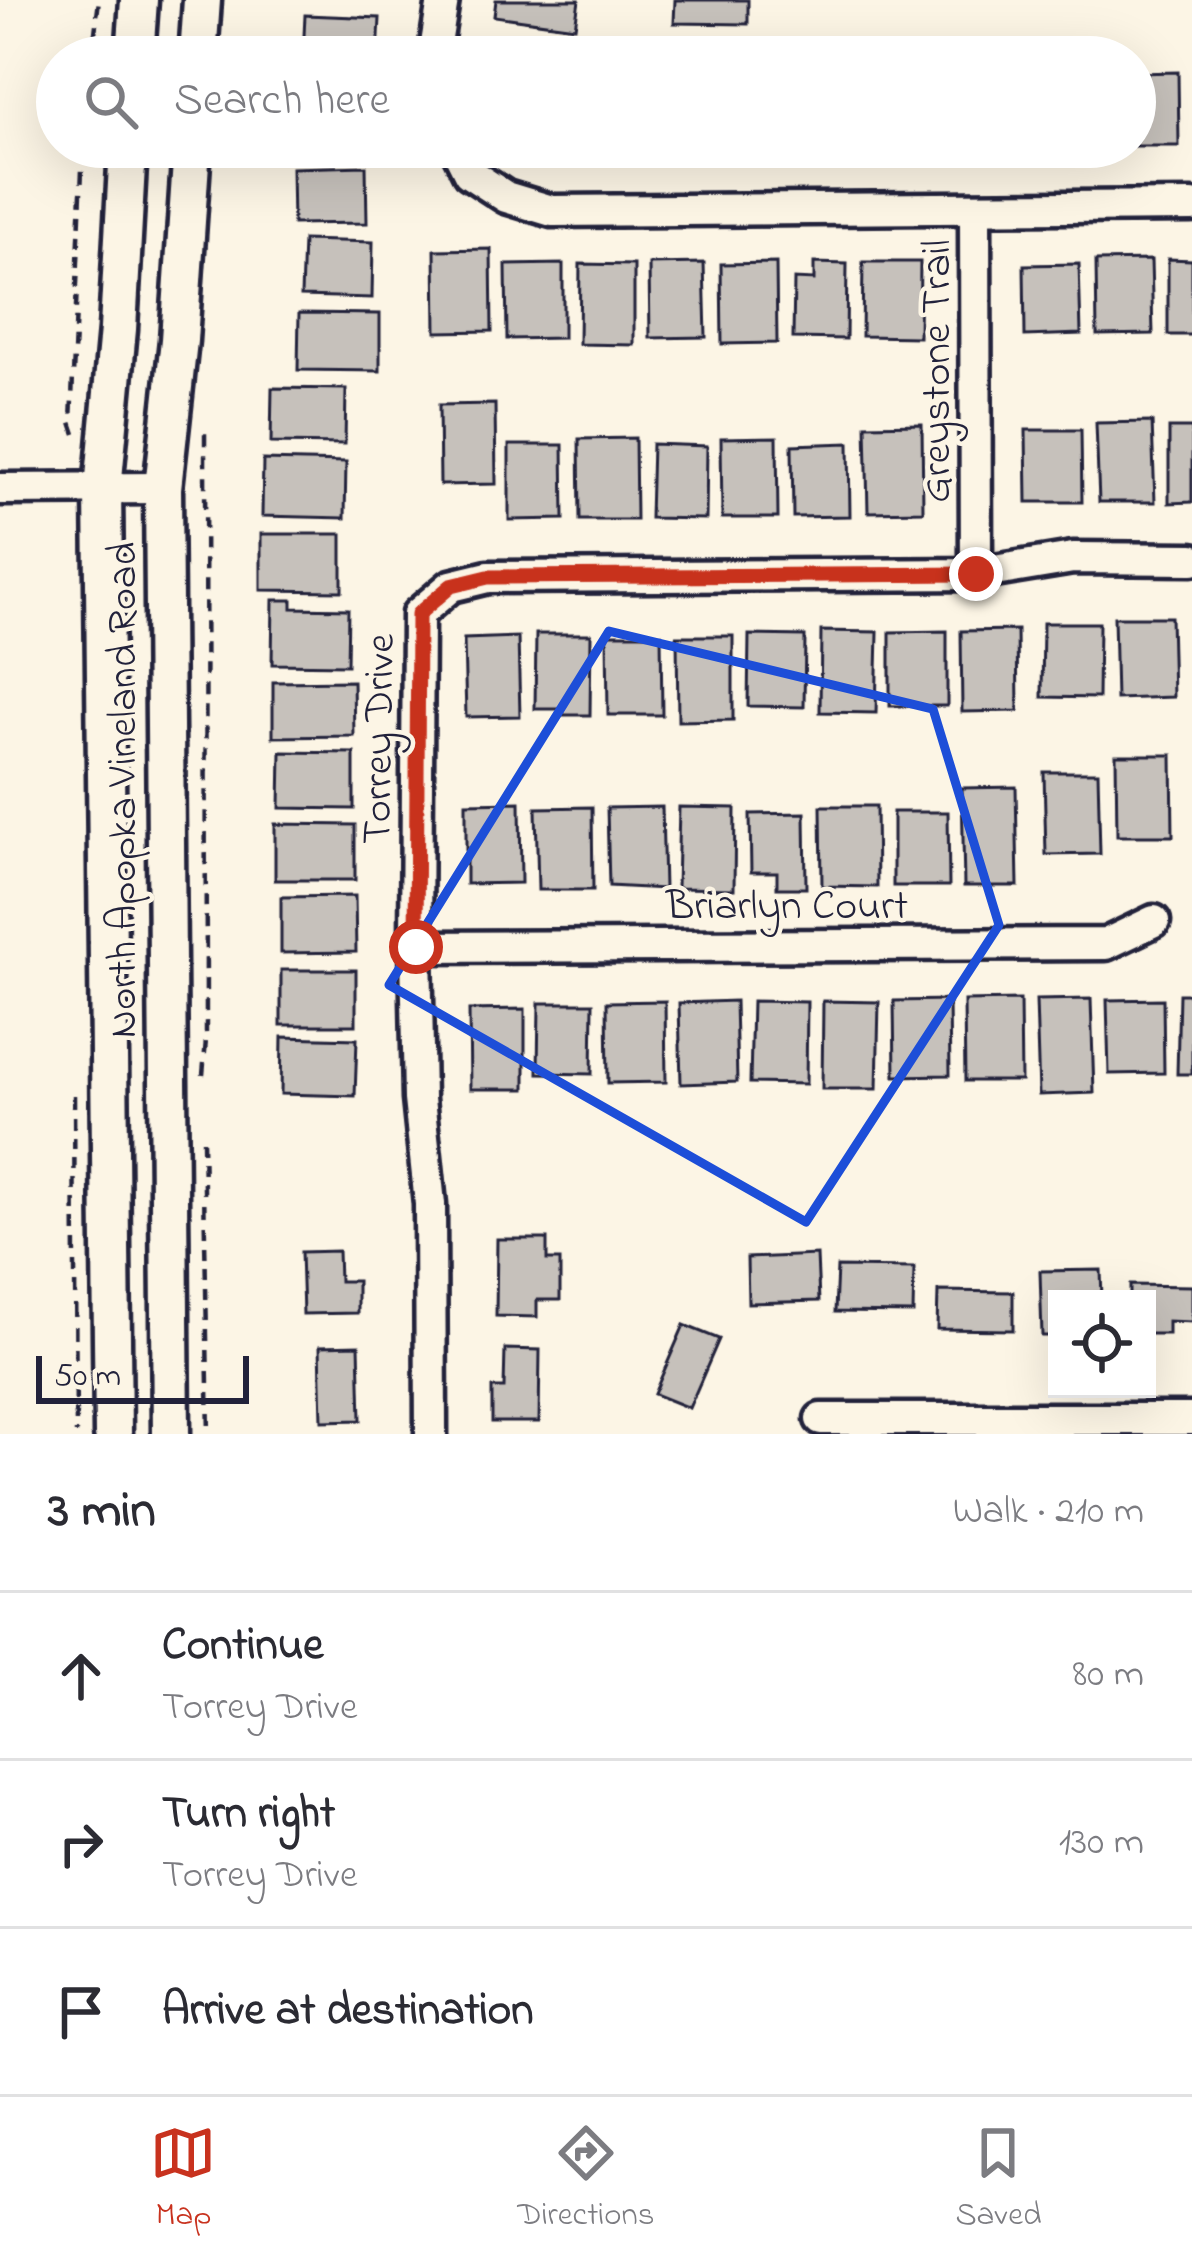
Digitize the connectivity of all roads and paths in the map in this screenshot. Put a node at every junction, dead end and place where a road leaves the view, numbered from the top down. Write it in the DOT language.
graph roads {
  1 [pos="99,0"];
  2 [pos="140,0"];
  3 [pos="202,0"];
  4 [pos="443,0"];
  5 [pos="95,36"];
  6 [pos="137,36"];
  7 [pos="199,36"];
  8 [pos="437,36"];
  9 [pos="127,168"];
  10 [pos="190,168"];
  11 [pos="466,168"];
  12 [pos="1192,206"];
  13 [pos="975,209"];
  14 [pos="205,420"];
  15 [pos="163,488"];
  16 [pos="0,489"];
  17 [pos="103,489"];
  18 [pos="1192,559"];
  19 [pos="976,574"];
  20 [pos="1154,921"];
  21 [pos="416,947"];
  22 [pos="202,1080"];
  23 [pos="203,1137"];
  24 [pos="821,1419"];
  25 [pos="1192,1419"];
  26 [pos="113,1434"];
  27 [pos="171,1434"];
  28 [pos="209,1434"];
  29 [pos="431,1434"];
  1 -- 5 [label="path"];
  2 -- 6 [label="street"];
  3 -- 7 [label="street"];
  4 -- 8 [label="street"];
  9 -- 17 [label="street, North Apopka Vineland Road"];
  10 -- 15 [label="street, North Apopka Vineland Road"];
  11 -- 13 [label="street, Greystone Trail"];
  12 -- 13 [label="street"];
  13 -- 19 [label="street, Greystone Trail"];
  14 -- 22 [label="path"];
  15 -- 17 [label="street"];
  15 -- 27 [label="street, North Apopka Vineland Road"];
  16 -- 17 [label="street"];
  17 -- 26 [label="street, North Apopka Vineland Road"];
  18 -- 19 [label="street, Torrey Drive"];
  19 -- 21 [label="street, Torrey Drive"];
  20 -- 21 [label="street, Briarlyn Court"];
  21 -- 29 [label="street, Torrey Drive"];
  23 -- 28 [label="path"];
  24 -- 25 [label="street"];
}
